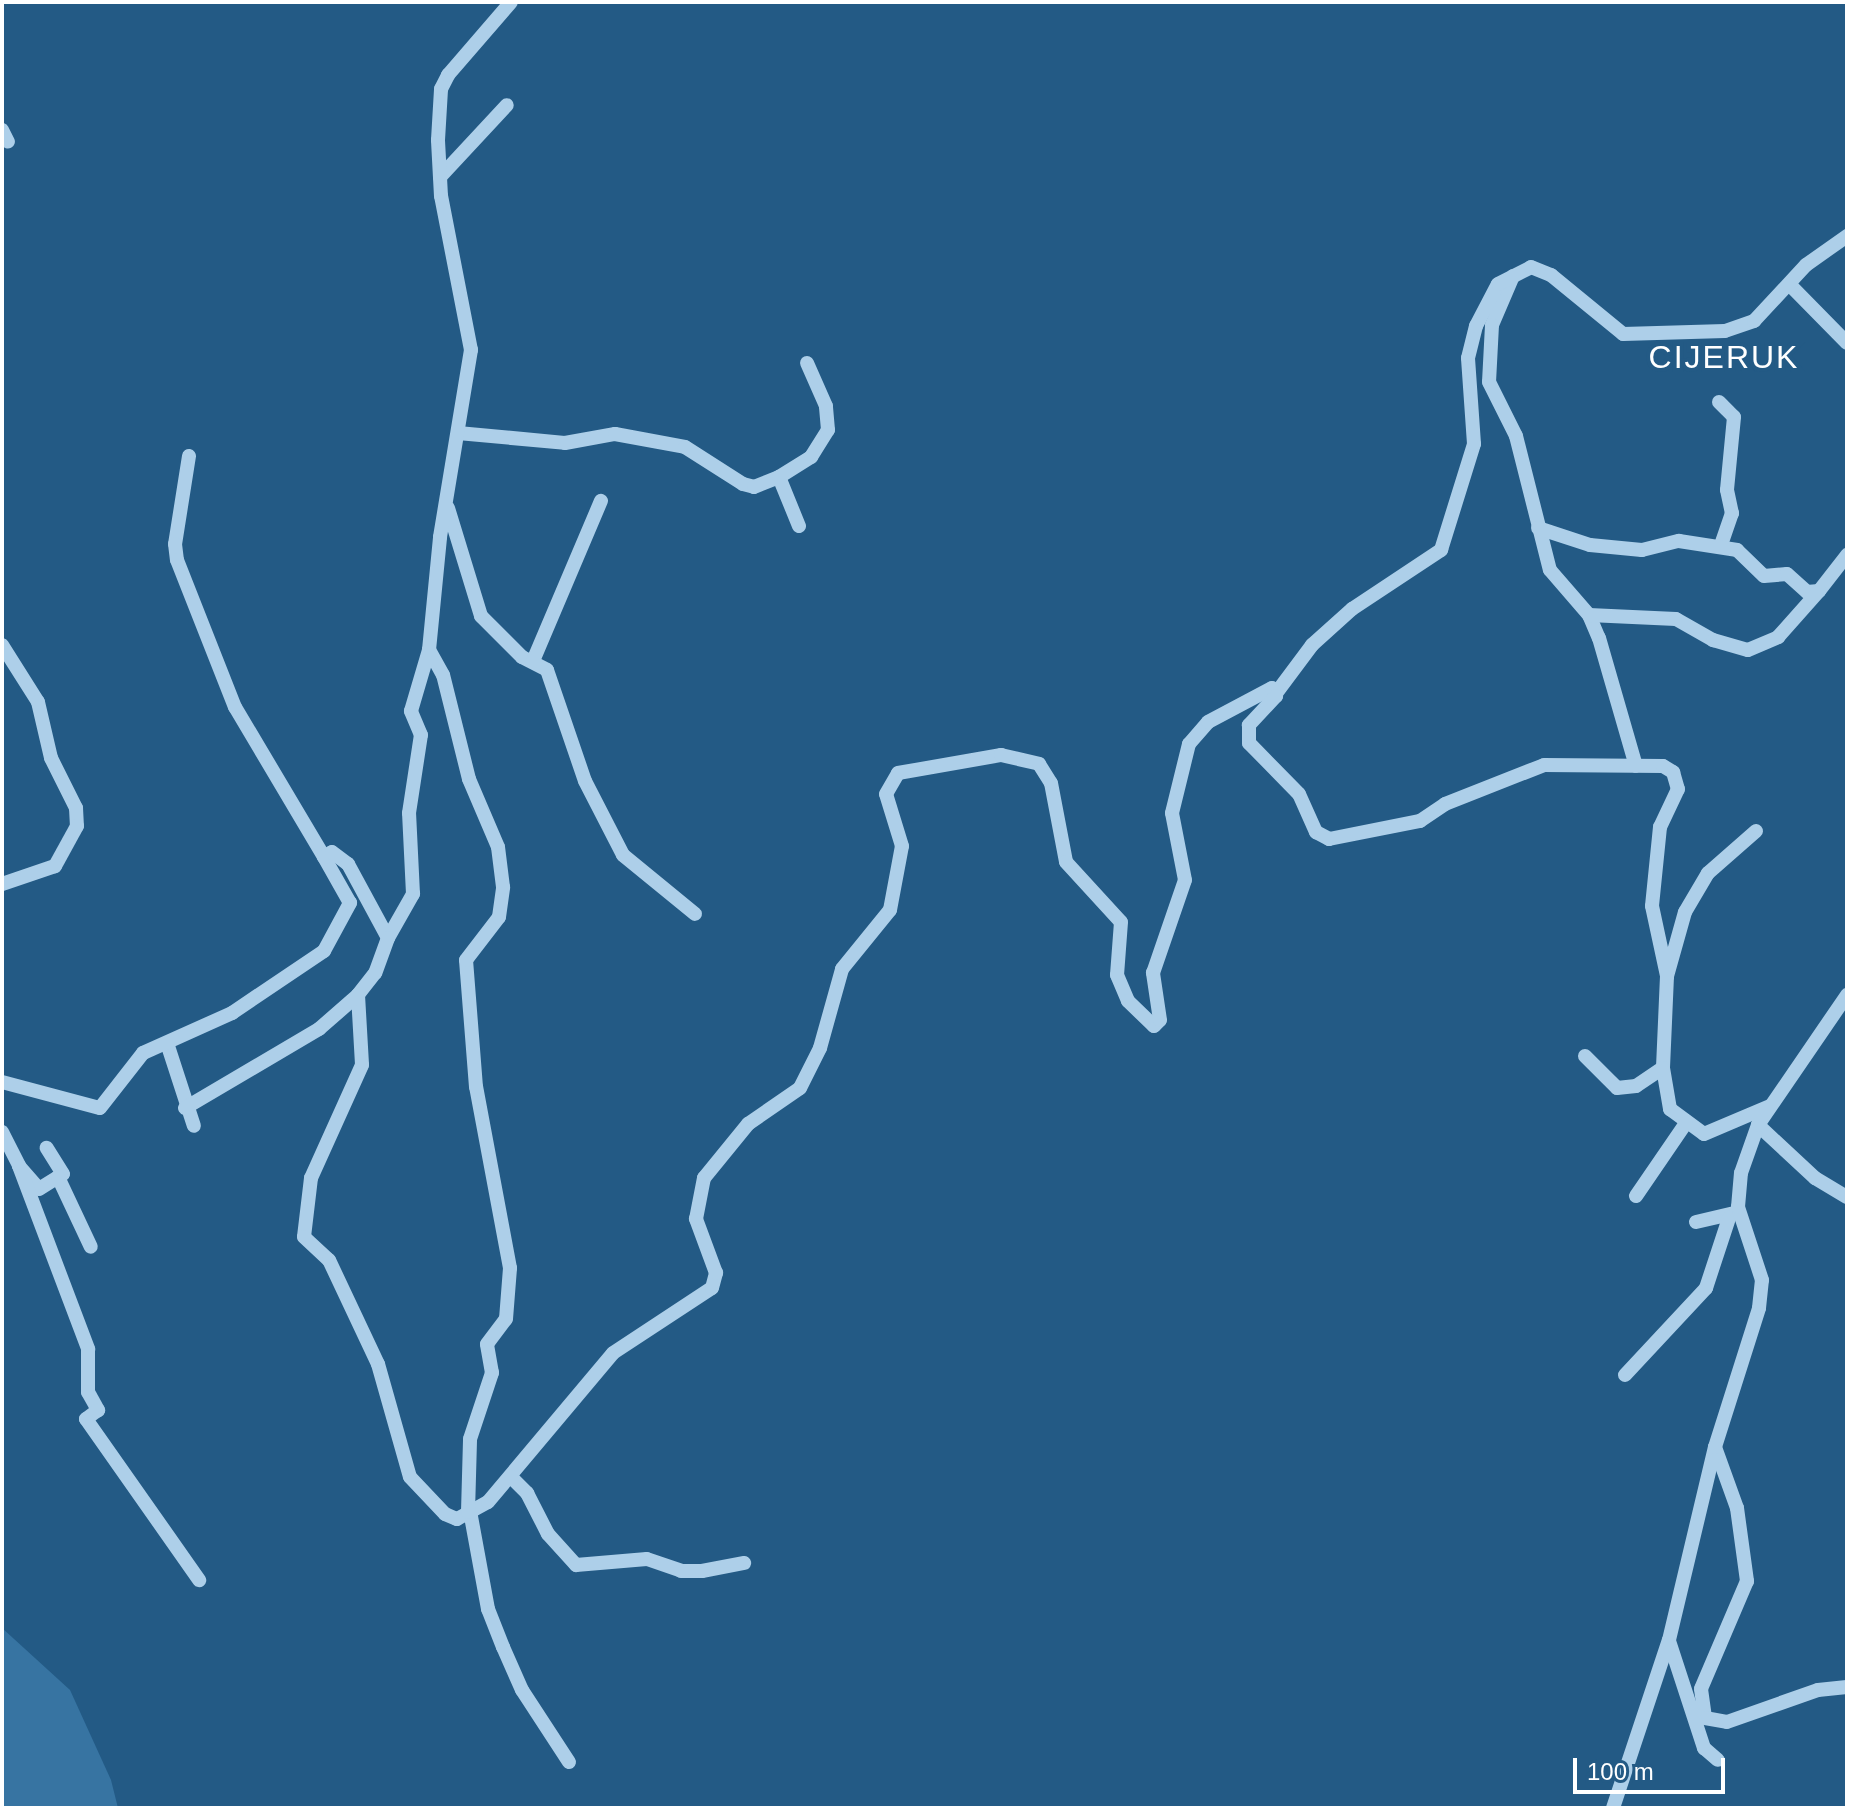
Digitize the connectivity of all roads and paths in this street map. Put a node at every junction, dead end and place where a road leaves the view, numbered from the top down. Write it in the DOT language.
graph roads {
  1 [pos="511,2"];
  2 [pos="507,105"];
  3 [pos="440,177"];
  4 [pos="1847,236"];
  5 [pos="1516,271"];
  6 [pos="1790,285"];
  7 [pos="1847,343"];
  8 [pos="807,363"];
  9 [pos="1719,402"];
  10 [pos="458,433"];
  11 [pos="189,456"];
  12 [pos="779,477"];
  13 [pos="601,501"];
  14 [pos="447,504"];
  15 [pos="799,526"];
  16 [pos="1538,528"];
  17 [pos="1720,547"];
  18 [pos="1847,555"];
  19 [pos="1819,591"];
  20 [pos="1589,615"];
  21 [pos="2,645"];
  22 [pos="429,650"];
  23 [pos="533,661"];
  24 [pos="1277,692"];
  25 [pos="1636,766"];
  26 [pos="1756,831"];
  27 [pos="324,857"];
  28 [pos="2,884"];
  29 [pos="695,914"];
  30 [pos="388,938"];
  31 [pos="1667,976"];
  32 [pos="358,995"];
  33 [pos="1847,995"];
  34 [pos="167,1043"];
  35 [pos="1585,1056"];
  36 [pos="1663,1068"];
  37 [pos="2,1082"];
  38 [pos="1774,1104"];
  39 [pos="185,1108"];
  40 [pos="1686,1123"];
  41 [pos="1758,1125"];
  42 [pos="194,1126"];
  43 [pos="2,1132"];
  44 [pos="47,1148"];
  45 [pos="19,1166"];
  46 [pos="58,1177"];
  47 [pos="1636,1196"];
  48 [pos="1847,1197"];
  49 [pos="1733,1212"];
  50 [pos="1696,1222"];
  51 [pos="91,1247"];
  52 [pos="1625,1375"];
  53 [pos="1715,1447"];
  54 [pos="511,1477"];
  55 [pos="469,1512"];
  56 [pos="744,1563"];
  57 [pos="199,1580"];
  58 [pos="1669,1640"];
  59 [pos="1847,1687"];
  60 [pos="1718,1760"];
  61 [pos="569,1762"];
  62 [pos="1613,1808"];
  1 -- 3 [label="street"];
  2 -- 3 [label="street"];
  3 -- 10 [label="street"];
  4 -- 6 [label="street"];
  5 -- 6 [label="street"];
  5 -- 16 [label="street"];
  5 -- 24 [label="street"];
  6 -- 7 [label="street"];
  8 -- 12 [label="street"];
  9 -- 17 [label="street"];
  10 -- 12 [label="street"];
  10 -- 14 [label="street"];
  11 -- 27 [label="street"];
  12 -- 15 [label="street"];
  13 -- 23 [label="street"];
  14 -- 22 [label="street"];
  14 -- 23 [label="street"];
  16 -- 17 [label="street"];
  16 -- 20 [label="street"];
  17 -- 19 [label="street"];
  18 -- 19 [label="street"];
  19 -- 20 [label="street"];
  20 -- 25 [label="street"];
  21 -- 28 [label="street"];
  22 -- 30 [label="street"];
  22 -- 55 [label="street"];
  23 -- 29 [label="street"];
  24 -- 25 [label="street"];
  24 -- 54 [label="street"];
  25 -- 31 [label="street"];
  26 -- 31 [label="street"];
  27 -- 30 [label="street"];
  27 -- 34 [label="street"];
  30 -- 32 [label="street"];
  31 -- 36 [label="street"];
  32 -- 39 [label="street"];
  32 -- 55 [label="street"];
  33 -- 38 [label="street"];
  34 -- 37 [label="street"];
  34 -- 39 [label="street"];
  35 -- 36 [label="street"];
  36 -- 40 [label="street"];
  38 -- 40 [label="street"];
  38 -- 41 [label="street"];
  39 -- 42 [label="street"];
  40 -- 47 [label="street"];
  41 -- 48 [label="street"];
  41 -- 49 [label="street"];
  43 -- 45 [label="street"];
  44 -- 46 [label="street"];
  45 -- 46 [label="street"];
  45 -- 57 [label="street"];
  46 -- 51 [label="street"];
  49 -- 50 [label="street"];
  49 -- 52 [label="street"];
  49 -- 53 [label="street"];
  53 -- 58 [label="street"];
  53 -- 59 [label="street"];
  54 -- 55 [label="street"];
  54 -- 56 [label="street"];
  55 -- 61 [label="street"];
  58 -- 60 [label="street"];
  58 -- 62 [label="street"];
}
